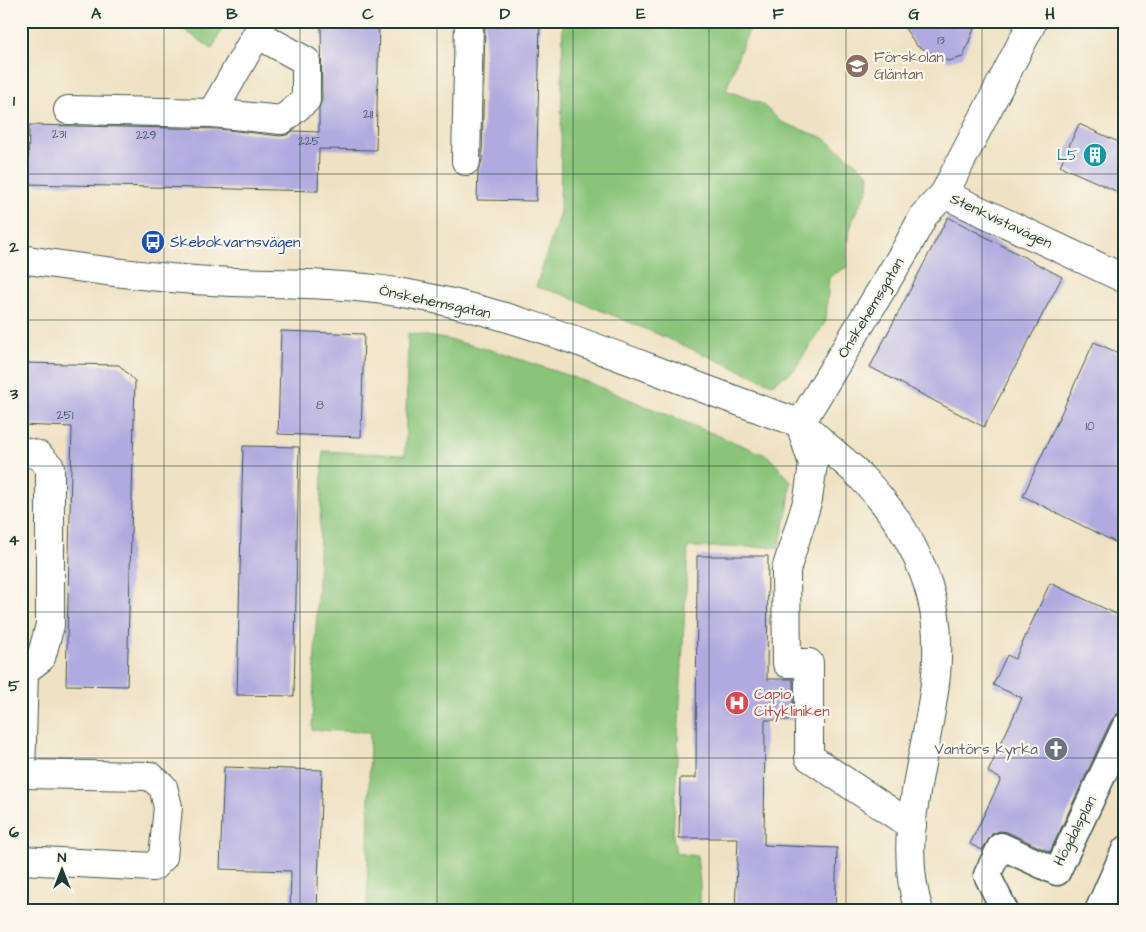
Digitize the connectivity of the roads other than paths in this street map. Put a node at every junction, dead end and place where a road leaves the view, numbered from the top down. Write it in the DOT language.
graph roads {
  1 [pos="469,21"];
  2 [pos="1033,21"];
  3 [pos="259,28"];
  4 [pos="68,110"];
  5 [pos="212,113"];
  6 [pos="466,161"];
  7 [pos="944,194"];
  8 [pos="21,259"];
  9 [pos="1125,279"];
  10 [pos="800,424"];
  11 [pos="21,451"];
  12 [pos="23,671"];
  13 [pos="1125,727"];
  14 [pos="21,774"];
  15 [pos="912,826"];
  16 [pos="1125,850"];
  17 [pos="21,860"];
  18 [pos="919,911"];
  19 [pos="1005,911"];
  20 [pos="1098,911"];
  1 -- 6 [label="street"];
  2 -- 7 [label="street, Stenkvistavägen"];
  3 -- 5 [label="street"];
  3 -- 5 [label="street"];
  4 -- 5 [label="street"];
  7 -- 9 [label="street, Stenkvistavägen"];
  7 -- 10 [label="street, Önskehemsgatan"];
  8 -- 10 [label="street, Önskehemsgatan"];
  10 -- 15 [label="street, Önskehemsgatan"];
  10 -- 15 [label="street"];
  11 -- 12 [label="street"];
  12 -- 14 [label="street"];
  13 -- 19 [label="street, Högdalsplan"];
  14 -- 17 [label="street"];
  15 -- 18 [label="street, Önskehemsgatan"];
  16 -- 20 [label="street"];
}
